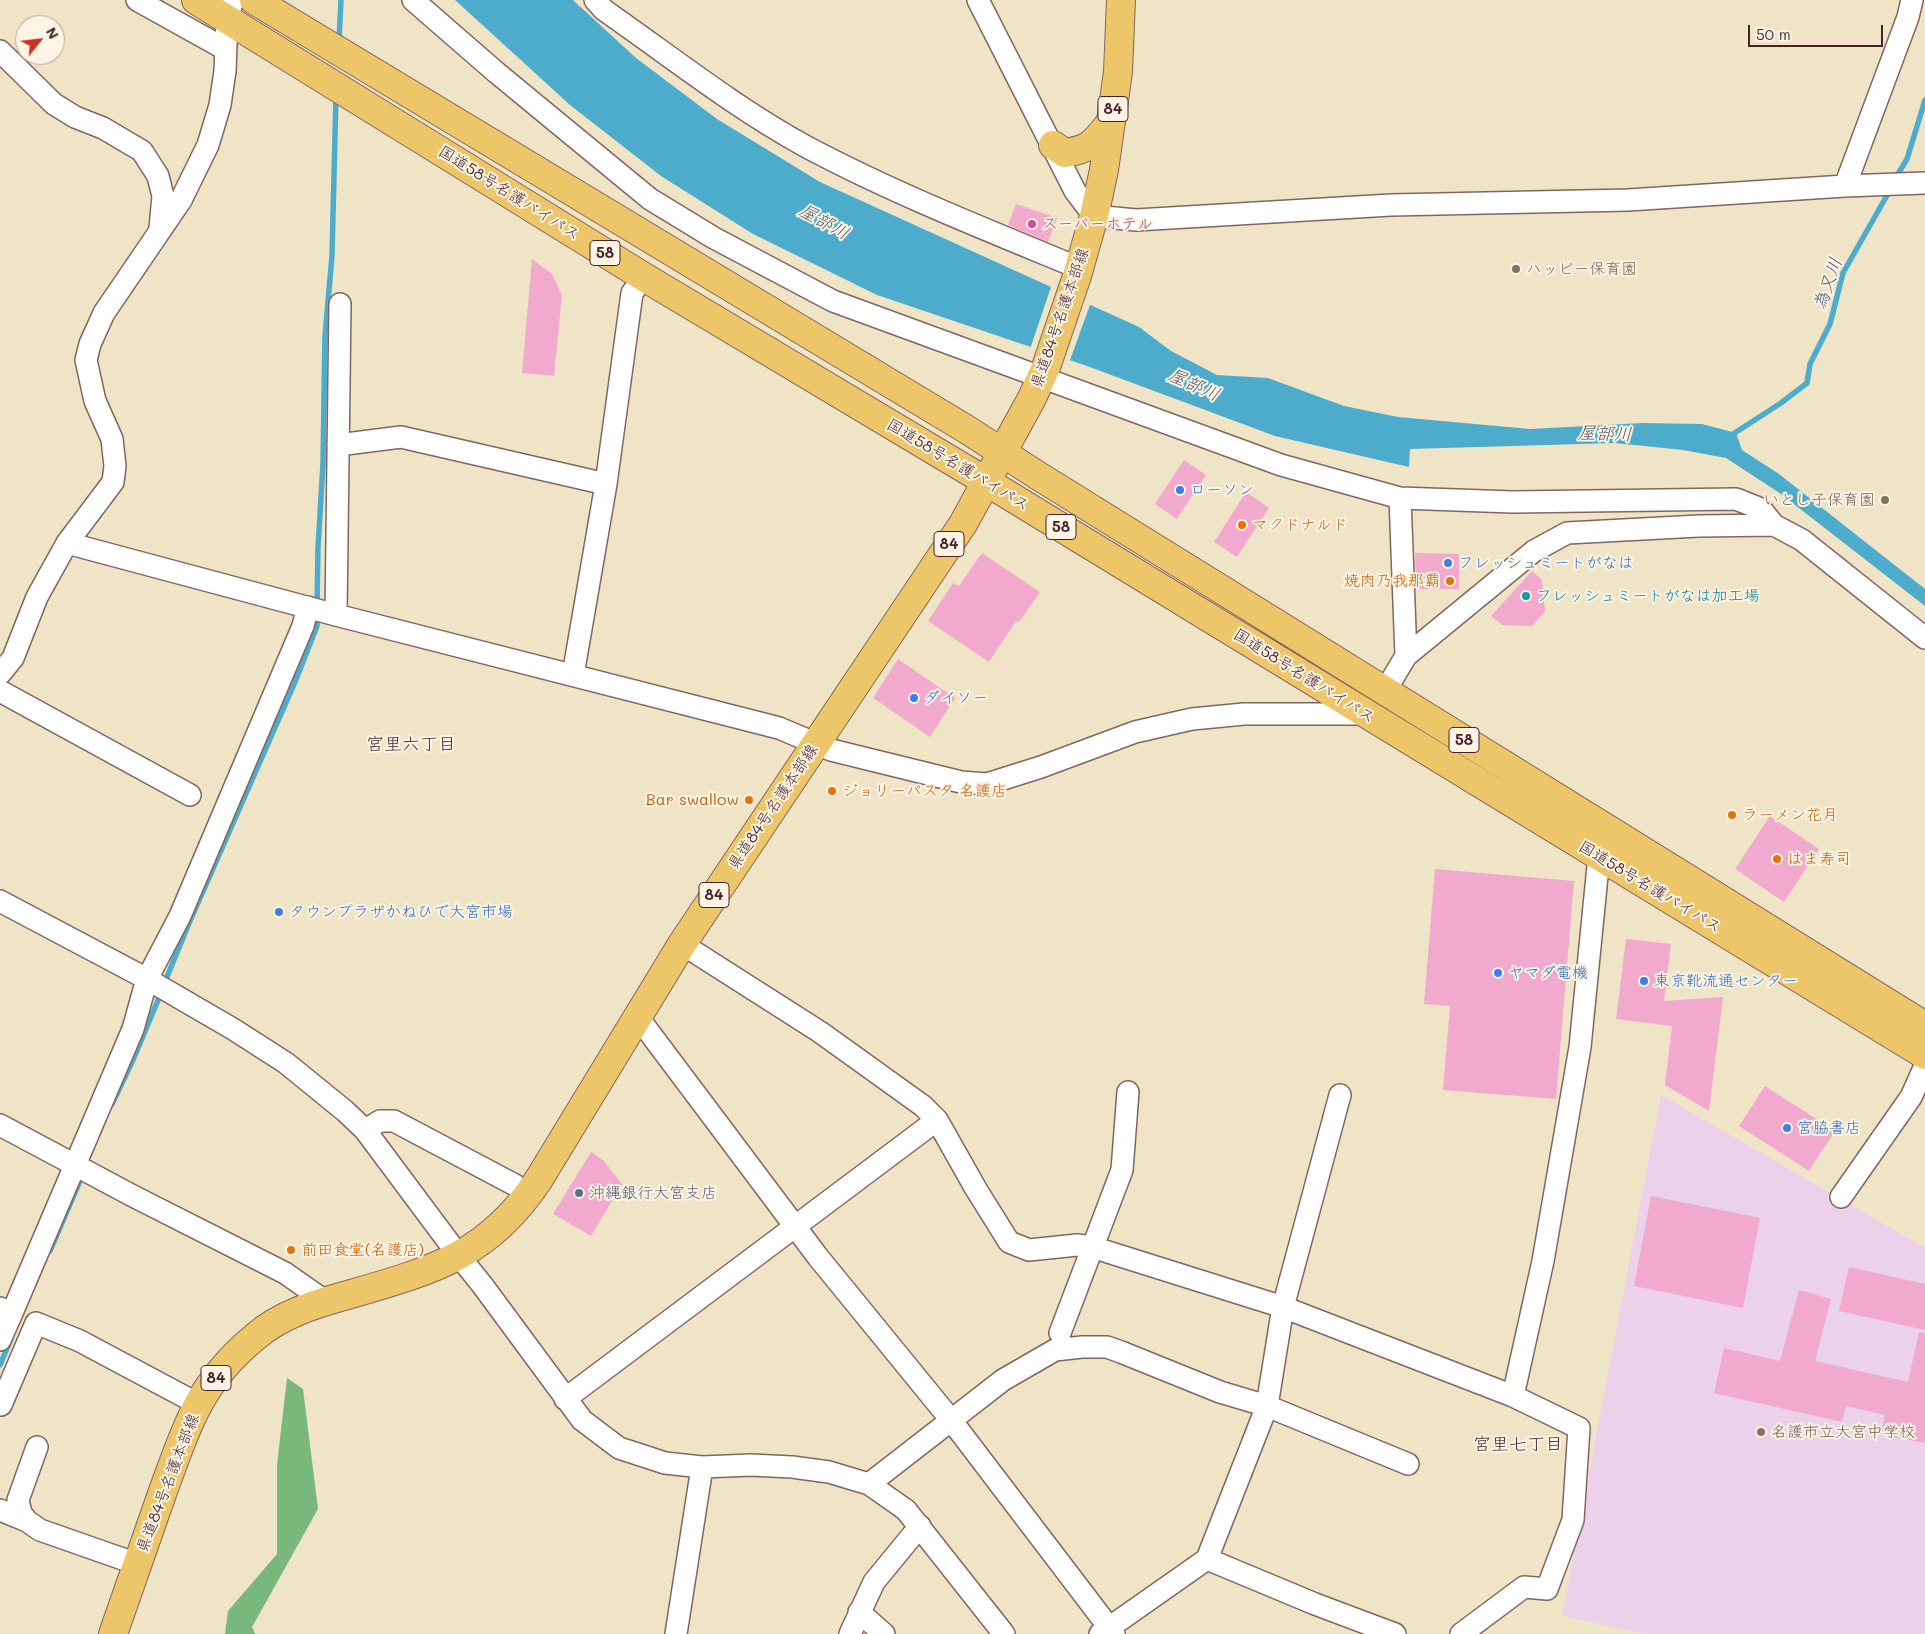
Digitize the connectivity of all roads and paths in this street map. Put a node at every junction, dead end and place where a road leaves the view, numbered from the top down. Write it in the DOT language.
graph roads {
  1 [pos="137,0"];
  2 [pos="196,0"];
  3 [pos="254,0"];
  4 [pos="413,0"];
  5 [pos="595,0"];
  6 [pos="978,0"];
  7 [pos="1121,0"];
  8 [pos="1912,0"];
  9 [pos="230,10"];
  10 [pos="224,49"];
  11 [pos="0,52"];
  12 [pos="1111,122"];
  13 [pos="1053,145"];
  14 [pos="1925,183"];
  15 [pos="1845,186"];
  16 [pos="650,199"];
  17 [pos="1094,216"];
  18 [pos="634,229"];
  19 [pos="159,233"];
  20 [pos="1078,272"];
  21 [pos="644,277"];
  22 [pos="340,304"];
  23 [pos="1044,372"];
  24 [pos="338,445"];
  25 [pos="1003,452"];
  26 [pos="987,482"];
  27 [pos="606,484"];
  28 [pos="1400,498"];
  29 [pos="1774,526"];
  30 [pos="67,543"];
  31 [pos="308,607"];
  32 [pos="336,615"];
  33 [pos="1925,638"];
  34 [pos="1406,656"];
  35 [pos="0,674"];
  36 [pos="573,674"];
  37 [pos="0,691"];
  38 [pos="1386,692"];
  39 [pos="1366,714"];
  40 [pos="816,743"];
  41 [pos="190,795"];
  42 [pos="1599,856"];
  43 [pos="0,901"];
  44 [pos="682,944"];
  45 [pos="150,981"];
  46 [pos="637,1016"];
  47 [pos="1925,1026"];
  48 [pos="1925,1056"];
  49 [pos="1925,1066"];
  50 [pos="1128,1092"];
  51 [pos="1340,1095"];
  52 [pos="937,1120"];
  53 [pos="0,1125"];
  54 [pos="372,1125"];
  55 [pos="75,1164"];
  56 [pos="515,1185"];
  57 [pos="1841,1197"];
  58 [pos="796,1227"];
  59 [pos="1092,1248"];
  60 [pos="459,1256"];
  61 [pos="325,1301"];
  62 [pos="1283,1307"];
  63 [pos="6,1311"];
  64 [pos="1060,1333"];
  65 [pos="0,1340"];
  66 [pos="1514,1396"];
  67 [pos="565,1399"];
  68 [pos="198,1404"];
  69 [pos="1,1405"];
  70 [pos="1267,1406"];
  71 [pos="951,1420"];
  72 [pos="37,1447"];
  73 [pos="1408,1464"];
  74 [pos="702,1467"];
  75 [pos="869,1484"];
  76 [pos="0,1510"];
  77 [pos="26,1522"];
  78 [pos="920,1526"];
  79 [pos="1207,1559"];
  80 [pos="137,1564"];
  81 [pos="859,1612"];
  82 [pos="1108,1632"];
  83 [pos="113,1634"];
  84 [pos="676,1634"];
  85 [pos="850,1634"];
  86 [pos="884,1634"];
  87 [pos="1004,1634"];
  88 [pos="1395,1634"];
  89 [pos="1461,1634"];
  1 -- 10 [label="street"];
  2 -- 9 [label="main road, 国道58号名護バイパス / 58"];
  3 -- 18 [label="main road, 国道58号名護バイパス / 58"];
  4 -- 16 [label="street"];
  5 -- 20 [label="street"];
  6 -- 13 [label="street"];
  7 -- 12 [label="main road, 県道84号名護本部線 / 84"];
  8 -- 15 [label="street"];
  9 -- 10 [label="street"];
  9 -- 21 [label="main road, 国道58号名護バイパス / 58"];
  10 -- 19 [label="street"];
  11 -- 19 [label="street"];
  12 -- 13 [label="main road"];
  12 -- 17 [label="main road, 県道84号名護本部線 / 84"];
  13 -- 17 [label="street"];
  14 -- 15 [label="street"];
  15 -- 17 [label="street"];
  16 -- 18 [label="street"];
  16 -- 23 [label="street"];
  17 -- 20 [label="main road, 県道84号名護本部線 / 84"];
  18 -- 25 [label="main road, 国道58号名護バイパス / 58"];
  19 -- 30 [label="street"];
  20 -- 23 [label="main road, 県道84号名護本部線 / 84"];
  21 -- 26 [label="main road, 国道58号名護バイパス / 58"];
  21 -- 27 [label="street"];
  22 -- 24 [label="street"];
  23 -- 25 [label="main road, 県道84号名護本部線 / 84"];
  23 -- 28 [label="street"];
  24 -- 27 [label="street"];
  24 -- 32 [label="street"];
  25 -- 26 [label="main road, 県道84号名護本部線 / 84"];
  25 -- 38 [label="main road, 国道58号名護バイパス / 58"];
  26 -- 39 [label="main road, 国道58号名護バイパス / 58"];
  26 -- 40 [label="main road, 県道84号名護本部線 / 84"];
  27 -- 36 [label="street"];
  28 -- 29 [label="street"];
  28 -- 34 [label="street"];
  29 -- 33 [label="street"];
  29 -- 34 [label="street"];
  30 -- 31 [label="street"];
  30 -- 35 [label="street"];
  31 -- 32 [label="street"];
  31 -- 45 [label="street"];
  32 -- 36 [label="street"];
  34 -- 38 [label="street"];
  36 -- 40 [label="street"];
  37 -- 41 [label="street"];
  38 -- 47 [label="main road, 国道58号名護バイパス / 58"];
  39 -- 40 [label="street"];
  39 -- 42 [label="main road, 国道58号名護バイパス / 58"];
  40 -- 44 [label="main road, 県道84号名護本部線 / 84"];
  42 -- 48 [label="main road, 国道58号名護バイパス / 58"];
  42 -- 66 [label="street"];
  43 -- 45 [label="street"];
  44 -- 46 [label="main road, 県道84号名護本部線 / 84"];
  44 -- 52 [label="street"];
  45 -- 54 [label="street"];
  45 -- 55 [label="street"];
  46 -- 58 [label="street"];
  46 -- 60 [label="main road, 県道84号名護本部線 / 84"];
  49 -- 57 [label="street"];
  50 -- 59 [label="street"];
  51 -- 62 [label="street"];
  52 -- 58 [label="street"];
  52 -- 59 [label="street"];
  53 -- 55 [label="street"];
  54 -- 56 [label="street"];
  54 -- 60 [label="street"];
  55 -- 61 [label="street"];
  55 -- 63 [label="street"];
  58 -- 67 [label="street"];
  58 -- 71 [label="street"];
  59 -- 62 [label="street"];
  59 -- 64 [label="street"];
  60 -- 61 [label="main road, 県道84号名護本部線 / 84"];
  60 -- 67 [label="street"];
  61 -- 68 [label="main road, 県道84号名護本部線 / 84"];
  62 -- 66 [label="street"];
  62 -- 70 [label="street"];
  63 -- 65 [label="street"];
  66 -- 89 [label="street"];
  67 -- 74 [label="street"];
  68 -- 69 [label="street"];
  68 -- 80 [label="main road, 県道84号名護本部線 / 84"];
  70 -- 71 [label="street"];
  70 -- 73 [label="street"];
  70 -- 79 [label="street"];
  71 -- 75 [label="street"];
  71 -- 82 [label="street"];
  72 -- 77 [label="street"];
  74 -- 75 [label="street"];
  74 -- 84 [label="street"];
  75 -- 78 [label="street"];
  76 -- 77 [label="street"];
  77 -- 80 [label="street"];
  78 -- 81 [label="street"];
  78 -- 87 [label="street"];
  79 -- 82 [label="street"];
  79 -- 88 [label="street"];
  80 -- 83 [label="main road, 県道84号名護本部線 / 84"];
  81 -- 85 [label="street"];
  81 -- 86 [label="street"];
}
